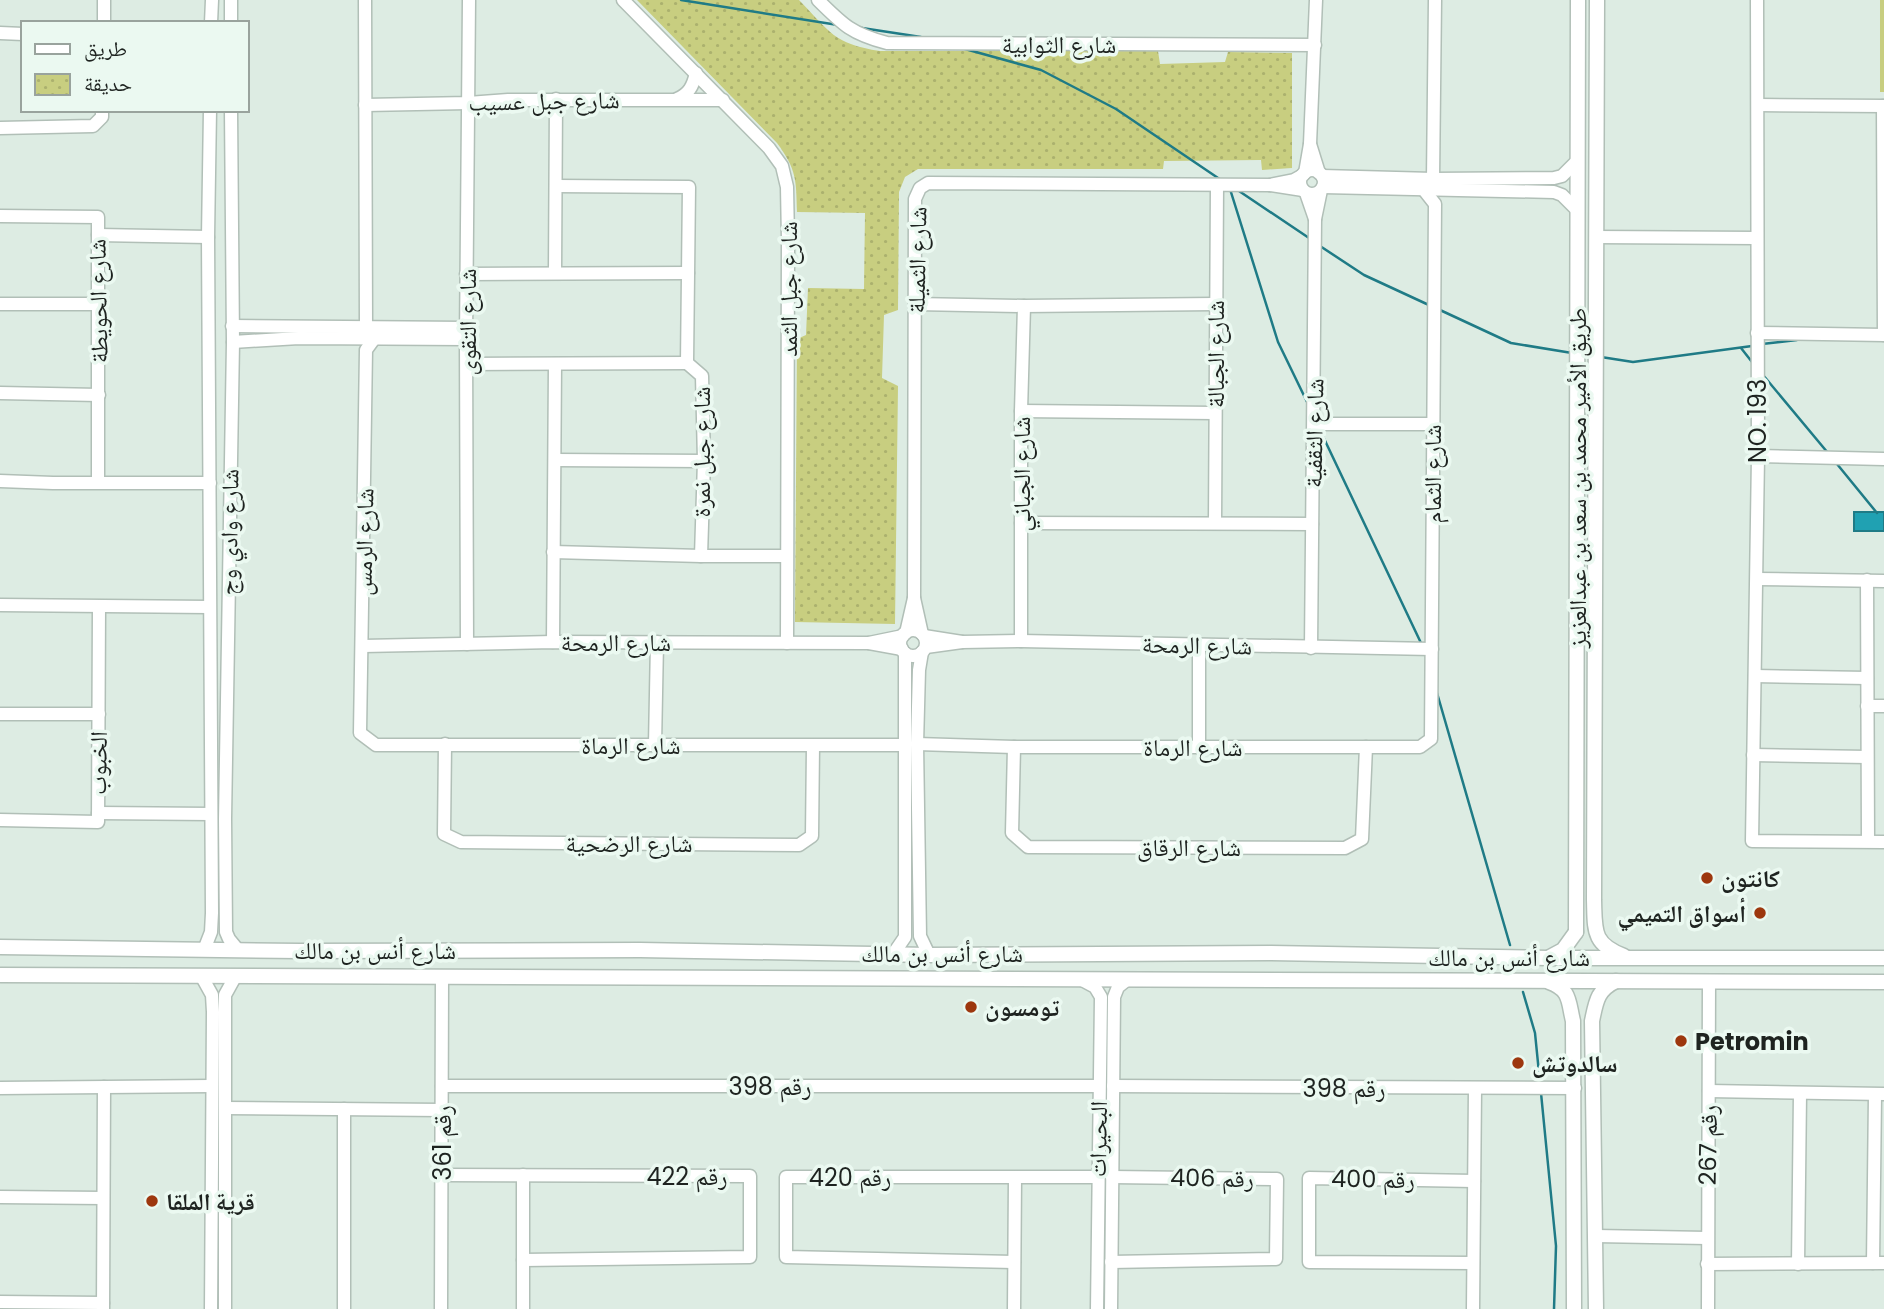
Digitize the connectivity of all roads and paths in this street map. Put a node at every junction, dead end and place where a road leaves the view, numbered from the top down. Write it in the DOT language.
graph roads {
  1 [pos="104,0"];
  2 [pos="212,0"];
  3 [pos="231,0"];
  4 [pos="365,0"];
  5 [pos="469,0"];
  6 [pos="623,0"];
  7 [pos="818,0"];
  8 [pos="1316,0"];
  9 [pos="1436,0"];
  10 [pos="1578,0"];
  11 [pos="1597,0"];
  12 [pos="1757,0"];
  13 [pos="104,21"];
  14 [pos="211,21"];
  15 [pos="231,21"];
  16 [pos="0,33"];
  17 [pos="21,34"];
  18 [pos="1315,45"];
  19 [pos="696,73"];
  20 [pos="556,99"];
  21 [pos="674,100"];
  22 [pos="723,100"];
  23 [pos="468,103"];
  24 [pos="365,105"];
  25 [pos="1759,105"];
  26 [pos="1883,106"];
  27 [pos="102,112"];
  28 [pos="210,112"];
  29 [pos="231,112"];
  30 [pos="0,128"];
  31 [pos="1310,144"];
  32 [pos="1578,160"];
  33 [pos="1304,174"];
  34 [pos="1433,179"];
  35 [pos="1326,182"];
  36 [pos="1217,185"];
  37 [pos="1270,185"];
  38 [pos="556,186"];
  39 [pos="1424,190"];
  40 [pos="1304,191"];
  41 [pos="1451,191"];
  42 [pos="1435,204"];
  43 [pos="1578,211"];
  44 [pos="0,216"];
  45 [pos="1315,219"];
  46 [pos="98,234"];
  47 [pos="208,237"];
  48 [pos="1596,237"];
  49 [pos="1756,238"];
  50 [pos="555,273"];
  51 [pos="466,274"];
  52 [pos="688,274"];
  53 [pos="0,304"];
  54 [pos="97,304"];
  55 [pos="916,304"];
  56 [pos="1214,304"];
  57 [pos="1024,306"];
  58 [pos="232,326"];
  59 [pos="366,327"];
  60 [pos="299,332"];
  61 [pos="466,333"];
  62 [pos="1757,333"];
  63 [pos="1884,335"];
  64 [pos="233,342"];
  65 [pos="370,345"];
  66 [pos="687,363"];
  67 [pos="467,364"];
  68 [pos="555,364"];
  69 [pos="0,393"];
  70 [pos="99,395"];
  71 [pos="1021,411"];
  72 [pos="1215,413"];
  73 [pos="1315,424"];
  74 [pos="1432,424"];
  75 [pos="1758,456"];
  76 [pos="1884,459"];
  77 [pos="556,460"];
  78 [pos="704,461"];
  79 [pos="0,481"];
  80 [pos="98,482"];
  81 [pos="210,482"];
  82 [pos="1021,523"];
  83 [pos="1215,523"];
  84 [pos="1312,524"];
  85 [pos="553,552"];
  86 [pos="701,556"];
  87 [pos="786,556"];
  88 [pos="1757,579"];
  89 [pos="1867,580"];
  90 [pos="1884,581"];
  91 [pos="914,598"];
  92 [pos="0,605"];
  93 [pos="99,607"];
  94 [pos="209,607"];
  95 [pos="1021,641"];
  96 [pos="553,642"];
  97 [pos="657,642"];
  98 [pos="923,642"];
  99 [pos="787,643"];
  100 [pos="904,643"];
  101 [pos="467,644"];
  102 [pos="1199,645"];
  103 [pos="363,646"];
  104 [pos="1311,648"];
  105 [pos="1432,649"];
  106 [pos="1755,676"];
  107 [pos="1867,678"];
  108 [pos="1867,706"];
  109 [pos="1884,706"];
  110 [pos="0,714"];
  111 [pos="99,714"];
  112 [pos="360,733"];
  113 [pos="1427,742"];
  114 [pos="445,744"];
  115 [pos="655,745"];
  116 [pos="911,745"];
  117 [pos="813,746"];
  118 [pos="1014,747"];
  119 [pos="1199,747"];
  120 [pos="1366,747"];
  121 [pos="1753,755"];
  122 [pos="1867,757"];
  123 [pos="98,813"];
  124 [pos="211,814"];
  125 [pos="0,820"];
  126 [pos="1868,841"];
  127 [pos="1884,842"];
  128 [pos="219,913"];
  129 [pos="1576,932"];
  130 [pos="1595,932"];
  131 [pos="0,947"];
  132 [pos="204,950"];
  133 [pos="238,950"];
  134 [pos="640,950"];
  135 [pos="712,951"];
  136 [pos="894,953"];
  137 [pos="929,955"];
  138 [pos="1628,957"];
  139 [pos="1548,958"];
  140 [pos="1884,958"];
  141 [pos="0,975"];
  142 [pos="202,977"];
  143 [pos="235,977"];
  144 [pos="442,977"];
  145 [pos="641,977"];
  146 [pos="713,978"];
  147 [pos="1080,979"];
  148 [pos="1128,979"];
  149 [pos="1542,980"];
  150 [pos="1619,980"];
  151 [pos="1709,981"];
  152 [pos="1884,982"];
  153 [pos="1107,1017"];
  154 [pos="219,1019"];
  155 [pos="1573,1021"];
  156 [pos="1592,1021"];
  157 [pos="211,1086"];
  158 [pos="442,1086"];
  159 [pos="1098,1086"];
  160 [pos="1113,1086"];
  161 [pos="104,1087"];
  162 [pos="0,1088"];
  163 [pos="1575,1088"];
  164 [pos="1475,1089"];
  165 [pos="1709,1091"];
  166 [pos="1800,1094"];
  167 [pos="1879,1095"];
  168 [pos="225,1108"];
  169 [pos="344,1109"];
  170 [pos="442,1110"];
  171 [pos="211,1133"];
  172 [pos="225,1133"];
  173 [pos="442,1175"];
  174 [pos="523,1175"];
  175 [pos="1097,1177"];
  176 [pos="1111,1177"];
  177 [pos="1015,1178"];
  178 [pos="1474,1181"];
  179 [pos="0,1197"];
  180 [pos="103,1198"];
  181 [pos="1596,1236"];
  182 [pos="1707,1238"];
  183 [pos="523,1260"];
  184 [pos="1014,1262"];
  185 [pos="1111,1262"];
  186 [pos="1879,1263"];
  187 [pos="1473,1264"];
  188 [pos="1707,1264"];
  189 [pos="1798,1264"];
  190 [pos="0,1302"];
  191 [pos="14,1306"];
  192 [pos="103,1306"];
  193 [pos="211,1309"];
  194 [pos="225,1309"];
  195 [pos="344,1309"];
  196 [pos="442,1309"];
  197 [pos="523,1309"];
  198 [pos="1014,1309"];
  199 [pos="1097,1309"];
  200 [pos="1111,1309"];
  201 [pos="1473,1309"];
  202 [pos="1574,1309"];
  203 [pos="1596,1309"];
  204 [pos="1708,1309"];
  1 -- 13 [label="street"];
  2 -- 14 [label="street"];
  3 -- 15 [label="street"];
  4 -- 24 [label="street"];
  5 -- 23 [label="street, شارع التقوى"];
  6 -- 19 [label="street, شارع جبل الثمد"];
  7 -- 18 [label="street, شارع الثوابية"];
  8 -- 18 [label="street"];
  9 -- 34 [label="street"];
  10 -- 32 [label="main road, طريق الأمير محمد بن سعد بن عبدالعزيز"];
  11 -- 48 [label="main road, طريق الأمير محمد بن سعد بن عبدالعزيز"];
  12 -- 25 [label="street, NO. 193"];
  16 -- 17 [label="street"];
  18 -- 31 [label="street"];
  19 -- 21 [label="street"];
  19 -- 22 [label="street, شارع جبل الثمد"];
  20 -- 21 [label="street, شارع جبل عسيب"];
  20 -- 23 [label="street, شارع جبل عسيب"];
  20 -- 38 [label="street"];
  21 -- 22 [label="street, شارع جبل عسيب"];
  22 -- 87 [label="street, شارع جبل الثمد"];
  23 -- 24 [label="street, شارع جبل عسيب"];
  23 -- 51 [label="street, شارع التقوى"];
  24 -- 59 [label="street"];
  25 -- 26 [label="street"];
  25 -- 49 [label="street, NO. 193"];
  26 -- 63 [label="street"];
  27 -- 30 [label="street"];
  28 -- 47 [label="street, شارع وادي وج"];
  29 -- 58 [label="street, شارع وادي وج"];
  31 -- 33 [label="street"];
  31 -- 35 [label="street"];
  32 -- 34 [label="street"];
  32 -- 43 [label="main road, طريق الأمير محمد بن سعد بن عبدالعزيز"];
  33 -- 35 [label="street"];
  33 -- 37 [label="street"];
  33 -- 40 [label="street"];
  34 -- 35 [label="street"];
  35 -- 39 [label="street"];
  35 -- 40 [label="street"];
  35 -- 45 [label="street"];
  36 -- 37 [label="street, شارع الثميلة"];
  36 -- 55 [label="street, شارع الثميلة"];
  36 -- 56 [label="street, شارع الجبالة"];
  37 -- 40 [label="street"];
  38 -- 50 [label="street"];
  38 -- 52 [label="street, شارع جبل نمرة"];
  39 -- 41 [label="street"];
  39 -- 42 [label="street"];
  40 -- 45 [label="street"];
  41 -- 42 [label="street"];
  41 -- 43 [label="street"];
  42 -- 74 [label="street, شارع الثمام"];
  43 -- 129 [label="main road, طريق الأمير محمد بن سعد بن عبدالعزيز"];
  44 -- 46 [label="street, شارع الحويطة"];
  45 -- 73 [label="street, شارع الثقفية"];
  46 -- 47 [label="street"];
  46 -- 54 [label="street, شارع الحويطة"];
  47 -- 81 [label="street, شارع وادي وج"];
  48 -- 49 [label="street"];
  48 -- 130 [label="main road, طريق الأمير محمد بن سعد بن عبدالعزيز"];
  49 -- 62 [label="street, NO. 193"];
  50 -- 51 [label="street"];
  50 -- 52 [label="street"];
  51 -- 61 [label="street, شارع التقوى"];
  52 -- 66 [label="street, شارع جبل نمرة"];
  53 -- 54 [label="street"];
  54 -- 70 [label="street, شارع الحويطة"];
  55 -- 57 [label="street"];
  55 -- 91 [label="street, شارع الثميلة"];
  56 -- 57 [label="street"];
  56 -- 72 [label="street, شارع الجبالة"];
  57 -- 71 [label="street, شارع الجباني"];
  58 -- 60 [label="street"];
  58 -- 64 [label="street, شارع وادي وج"];
  59 -- 60 [label="street"];
  59 -- 61 [label="street"];
  60 -- 64 [label="street"];
  60 -- 65 [label="street"];
  61 -- 65 [label="street"];
  61 -- 67 [label="street, شارع التقوى"];
  62 -- 63 [label="street"];
  62 -- 75 [label="street, NO. 193"];
  64 -- 128 [label="street, شارع وادي وج"];
  65 -- 103 [label="street, شارع الرمس"];
  66 -- 68 [label="street"];
  66 -- 78 [label="street, شارع جبل نمرة"];
  67 -- 68 [label="street"];
  67 -- 101 [label="street, شارع التقوى"];
  68 -- 77 [label="street"];
  69 -- 70 [label="street"];
  70 -- 80 [label="street, شارع الحويطة"];
  71 -- 72 [label="street"];
  71 -- 82 [label="street, شارع الجباني"];
  72 -- 83 [label="street, شارع الجبالة"];
  73 -- 74 [label="street"];
  73 -- 84 [label="street, شارع الثقفية"];
  74 -- 105 [label="street, شارع الثمام"];
  75 -- 76 [label="street"];
  75 -- 88 [label="street, NO. 193"];
  77 -- 78 [label="street"];
  77 -- 85 [label="street"];
  78 -- 86 [label="street, شارع جبل نمرة"];
  79 -- 80 [label="street"];
  80 -- 81 [label="street"];
  81 -- 94 [label="street, شارع وادي وج"];
  82 -- 83 [label="street"];
  82 -- 95 [label="street, شارع الجباني"];
  83 -- 84 [label="street"];
  84 -- 104 [label="street, شارع الثقفية"];
  85 -- 86 [label="street"];
  85 -- 96 [label="street"];
  86 -- 87 [label="street"];
  87 -- 99 [label="street, شارع جبل الثمد"];
  88 -- 89 [label="street"];
  88 -- 106 [label="street, NO. 193"];
  89 -- 90 [label="street"];
  89 -- 107 [label="street"];
  91 -- 98 [label="street"];
  91 -- 100 [label="street"];
  92 -- 93 [label="street"];
  93 -- 94 [label="street"];
  93 -- 111 [label="street, الخبوب"];
  94 -- 124 [label="street, شارع وادي وج"];
  95 -- 98 [label="street, شارع الرمحة"];
  95 -- 102 [label="street, شارع الرمحة"];
  96 -- 97 [label="street, شارع الرمحة"];
  96 -- 101 [label="street, شارع الرمحة"];
  97 -- 99 [label="street, شارع الرمحة"];
  97 -- 115 [label="street"];
  98 -- 100 [label="street"];
  98 -- 100 [label="street"];
  98 -- 116 [label="street"];
  99 -- 100 [label="street, شارع الرمحة"];
  100 -- 116 [label="street"];
  101 -- 103 [label="street, شارع الرمحة"];
  102 -- 104 [label="street, شارع الرمحة"];
  102 -- 119 [label="street"];
  103 -- 112 [label="street, شارع الرمس"];
  104 -- 105 [label="street, شارع الرمحة"];
  105 -- 113 [label="street, شارع الثمام"];
  106 -- 107 [label="street"];
  106 -- 121 [label="street, NO. 193"];
  107 -- 108 [label="street"];
  108 -- 109 [label="street"];
  108 -- 122 [label="street"];
  110 -- 111 [label="street"];
  111 -- 123 [label="street, الخبوب"];
  112 -- 114 [label="street, شارع الرماة"];
  113 -- 120 [label="street, شارع الرماة"];
  114 -- 115 [label="street, شارع الرماة"];
  114 -- 117 [label="street, شارع الرضحية"];
  115 -- 117 [label="street, شارع الرماة"];
  116 -- 117 [label="street, شارع الرماة"];
  116 -- 118 [label="street, شارع الرماة"];
  116 -- 136 [label="street"];
  116 -- 137 [label="street"];
  118 -- 119 [label="street, شارع الرماة"];
  118 -- 120 [label="street, شارع الرقاق"];
  119 -- 120 [label="street, شارع الرماة"];
  121 -- 122 [label="street"];
  121 -- 126 [label="street, NO. 193"];
  122 -- 126 [label="street"];
  123 -- 124 [label="street"];
  123 -- 125 [label="street, الخبوب"];
  124 -- 128 [label="street, شارع وادي وج"];
  126 -- 127 [label="street"];
  128 -- 132 [label="street, شارع وادي وج"];
  128 -- 133 [label="street, شارع وادي وج"];
  129 -- 130 [label="main road"];
  129 -- 139 [label="main road"];
  130 -- 138 [label="main road"];
  131 -- 132 [label="main road, شارع أنس بن مالك"];
  132 -- 133 [label="main road, شارع أنس بن مالك"];
  133 -- 134 [label="main road, شارع أنس بن مالك"];
  134 -- 135 [label="main road, شارع أنس بن مالك"];
  134 -- 145 [label="main road"];
  135 -- 136 [label="main road, شارع أنس بن مالك"];
  135 -- 146 [label="main road"];
  136 -- 137 [label="main road, شارع أنس بن مالك"];
  137 -- 139 [label="main road, شارع أنس بن مالك"];
  138 -- 139 [label="main road, شارع أنس بن مالك"];
  138 -- 140 [label="main road, شارع أنس بن مالك"];
  141 -- 142 [label="main road, شارع أنس بن مالك"];
  142 -- 143 [label="main road, شارع أنس بن مالك"];
  142 -- 154 [label="street"];
  143 -- 144 [label="main road, شارع أنس بن مالك"];
  143 -- 154 [label="street"];
  144 -- 145 [label="main road, شارع أنس بن مالك"];
  144 -- 158 [label="street, رقم 361"];
  145 -- 146 [label="main road, شارع أنس بن مالك"];
  146 -- 147 [label="main road, شارع أنس بن مالك"];
  147 -- 148 [label="main road, شارع أنس بن مالك"];
  147 -- 153 [label="street, البحيرات"];
  148 -- 149 [label="main road, شارع أنس بن مالك"];
  148 -- 153 [label="street, البحيرات"];
  149 -- 150 [label="main road, شارع أنس بن مالك"];
  149 -- 155 [label="main road"];
  150 -- 151 [label="main road, شارع أنس بن مالك"];
  150 -- 156 [label="main road"];
  151 -- 152 [label="main road, شارع أنس بن مالك"];
  151 -- 165 [label="street, رقم 267"];
  153 -- 159 [label="street, البحيرات"];
  153 -- 160 [label="street, البحيرات"];
  154 -- 157 [label="street"];
  154 -- 168 [label="street"];
  155 -- 156 [label="main road"];
  155 -- 163 [label="main road"];
  156 -- 181 [label="main road"];
  157 -- 161 [label="street"];
  157 -- 171 [label="street"];
  158 -- 159 [label="street, رقم 398"];
  158 -- 170 [label="street, رقم 361"];
  159 -- 175 [label="street, البحيرات"];
  160 -- 164 [label="street, رقم 398"];
  160 -- 176 [label="street, البحيرات"];
  161 -- 162 [label="street"];
  161 -- 180 [label="street"];
  163 -- 164 [label="street, رقم 398"];
  163 -- 202 [label="main road"];
  164 -- 178 [label="street"];
  165 -- 166 [label="street"];
  165 -- 182 [label="street, رقم 267"];
  166 -- 167 [label="street"];
  166 -- 189 [label="street"];
  167 -- 186 [label="street"];
  168 -- 169 [label="street"];
  168 -- 172 [label="street"];
  169 -- 170 [label="street"];
  169 -- 195 [label="street"];
  170 -- 173 [label="street, رقم 361"];
  171 -- 172 [label="street"];
  171 -- 193 [label="street"];
  172 -- 194 [label="street"];
  173 -- 174 [label="street, رقم 422"];
  173 -- 196 [label="street, رقم 361"];
  174 -- 183 [label="street"];
  174 -- 183 [label="street, رقم 422"];
  175 -- 177 [label="street, رقم 420"];
  175 -- 199 [label="street, البحيرات"];
  176 -- 185 [label="street, البحيرات"];
  176 -- 185 [label="street, رقم 406"];
  177 -- 184 [label="street"];
  177 -- 184 [label="street, رقم 420"];
  178 -- 187 [label="street"];
  178 -- 187 [label="street, رقم 400"];
  179 -- 180 [label="street"];
  180 -- 192 [label="street"];
  181 -- 182 [label="street"];
  181 -- 203 [label="main road"];
  182 -- 188 [label="street, رقم 267"];
  183 -- 197 [label="street"];
  184 -- 198 [label="street"];
  185 -- 200 [label="street, البحيرات"];
  186 -- 189 [label="street"];
  187 -- 201 [label="street"];
  188 -- 189 [label="street"];
  188 -- 204 [label="street, رقم 267"];
  190 -- 191 [label="street"];
  191 -- 192 [label="street"];
}
